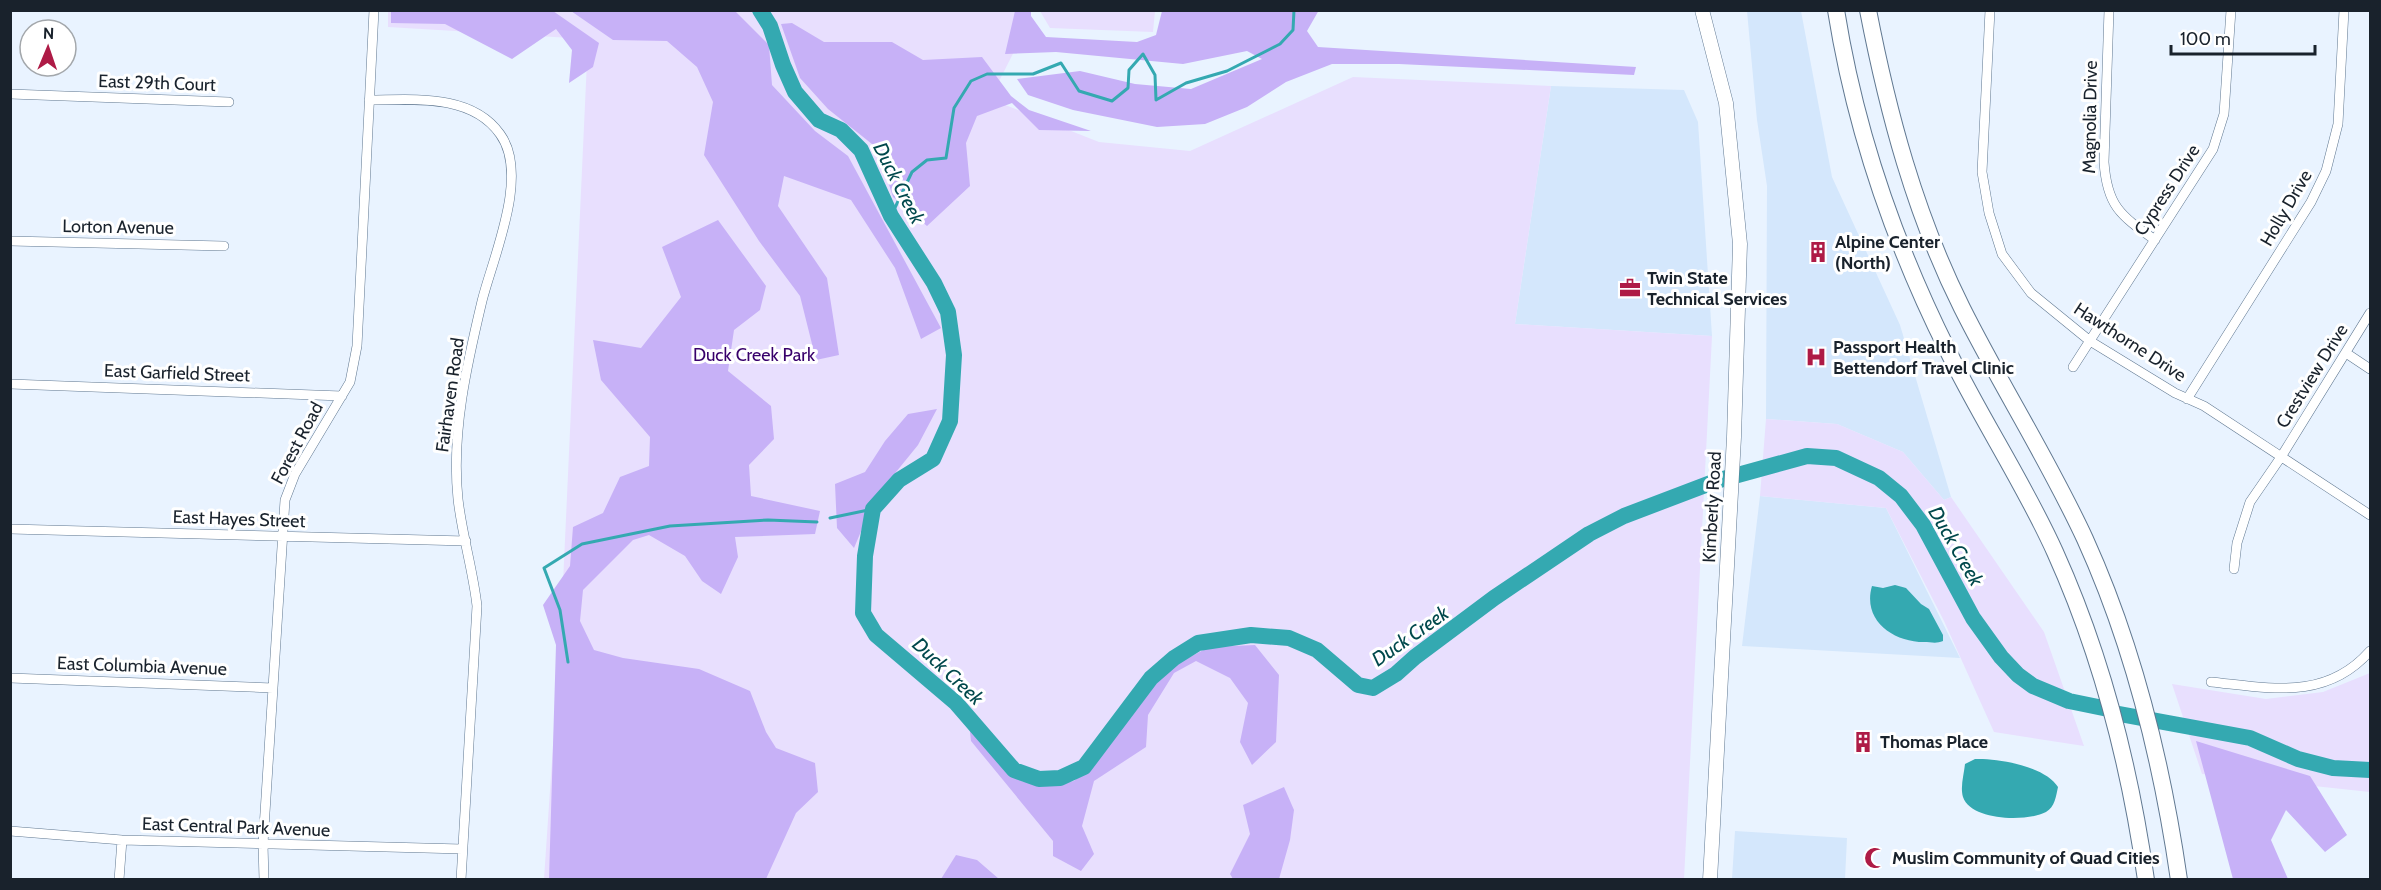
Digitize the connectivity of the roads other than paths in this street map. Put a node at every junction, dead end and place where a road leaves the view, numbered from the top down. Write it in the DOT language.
graph roads {
  1 [pos="374,10"];
  2 [pos="1702,10"];
  3 [pos="1836,10"];
  4 [pos="1868,10"];
  5 [pos="1990,10"];
  6 [pos="2109,10"];
  7 [pos="2231,10"];
  8 [pos="2344,10"];
  9 [pos="10,94"];
  10 [pos="369,100"];
  11 [pos="229,102"];
  12 [pos="2155,240"];
  13 [pos="10,241"];
  14 [pos="224,246"];
  15 [pos="2370,313"];
  16 [pos="2090,340"];
  17 [pos="2346,353"];
  18 [pos="2073,367"];
  19 [pos="2370,369"];
  20 [pos="10,384"];
  21 [pos="342,396"];
  22 [pos="2187,399"];
  23 [pos="2281,457"];
  24 [pos="2370,515"];
  25 [pos="10,529"];
  26 [pos="283,537"];
  27 [pos="466,541"];
  28 [pos="2234,569"];
  29 [pos="2370,651"];
  30 [pos="10,678"];
  31 [pos="2211,682"];
  32 [pos="273,688"];
  33 [pos="10,831"];
  34 [pos="122,840"];
  35 [pos="263,844"];
  36 [pos="462,849"];
  37 [pos="119,879"];
  38 [pos="264,879"];
  39 [pos="461,879"];
  40 [pos="1710,879"];
  41 [pos="2146,879"];
  42 [pos="2179,879"];
  1 -- 10 [label="street, Forest Road"];
  2 -- 40 [label="main road, Kimberly Road"];
  3 -- 41 [label="highway"];
  4 -- 42 [label="highway"];
  5 -- 16 [label="street, Hawthorne Drive"];
  6 -- 12 [label="street, Magnolia Drive"];
  7 -- 12 [label="street, Cypress Drive"];
  8 -- 22 [label="street, Holly Drive"];
  9 -- 11 [label="street, East 29th Court"];
  10 -- 21 [label="street, Forest Road"];
  10 -- 27 [label="street, Fairhaven Road"];
  12 -- 16 [label="street, Cypress Drive"];
  13 -- 14 [label="street, Lorton Avenue"];
  15 -- 17 [label="street, Crestview Drive"];
  16 -- 18 [label="street, Cypress Drive"];
  16 -- 22 [label="street, Hawthorne Drive"];
  17 -- 19 [label="street"];
  17 -- 23 [label="street, Crestview Drive"];
  20 -- 21 [label="street, East Garfield Street"];
  21 -- 26 [label="street, Forest Road"];
  22 -- 23 [label="street, Hawthorne Drive"];
  23 -- 24 [label="street, Hawthorne Drive"];
  23 -- 28 [label="street, Crestview Drive"];
  25 -- 26 [label="street, East Hayes Street"];
  26 -- 27 [label="street, East Hayes Street"];
  26 -- 32 [label="street, Forest Road"];
  27 -- 36 [label="street, Fairhaven Road"];
  29 -- 31 [label="street"];
  30 -- 32 [label="street, East Columbia Avenue"];
  32 -- 35 [label="street, Forest Road"];
  33 -- 34 [label="street, East Central Park Avenue"];
  34 -- 35 [label="street, East Central Park Avenue"];
  34 -- 37 [label="street"];
  35 -- 36 [label="street, East Central Park Avenue"];
  35 -- 38 [label="street, Forest Road"];
  36 -- 39 [label="street, Fairhaven Road"];
}
